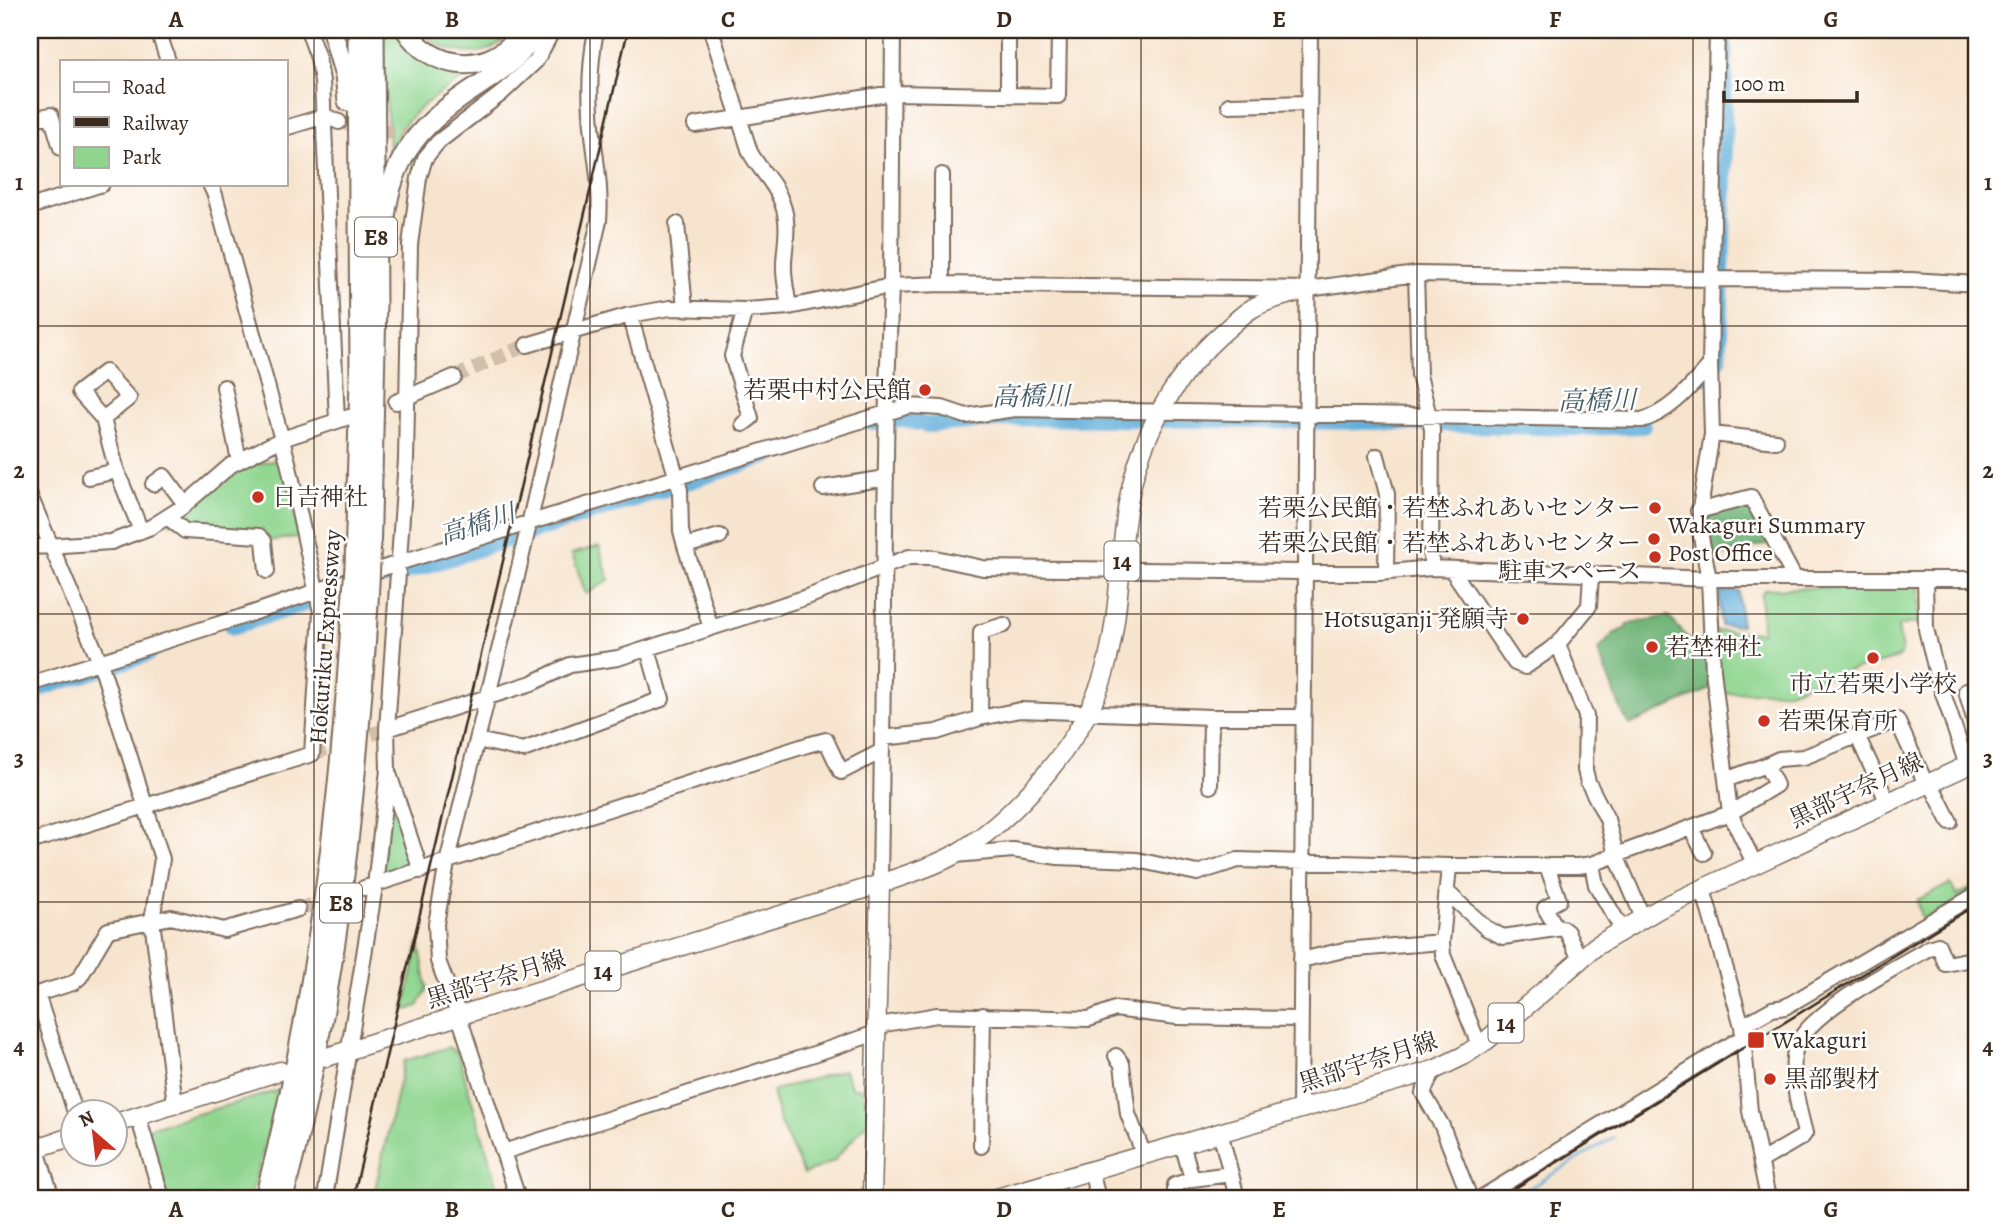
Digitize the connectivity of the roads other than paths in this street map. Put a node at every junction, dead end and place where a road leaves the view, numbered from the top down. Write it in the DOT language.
graph roads {
  1 [pos="158,30"];
  2 [pos="308,30"];
  3 [pos="332,30"];
  4 [pos="358,30"];
  5 [pos="374,30"];
  6 [pos="406,30"];
  7 [pos="523,30"];
  8 [pos="536,30"];
  9 [pos="553,30"];
  10 [pos="596,30"];
  11 [pos="711,30"];
  12 [pos="893,30"];
  13 [pos="1009,30"];
  14 [pos="1059,30"];
  15 [pos="1310,30"];
  16 [pos="1717,30"];
  17 [pos="168,60"];
  18 [pos="893,93"];
  19 [pos="1008,95"];
  20 [pos="1309,103"];
  21 [pos="1229,105"];
  22 [pos="741,118"];
  23 [pos="30,119"];
  24 [pos="332,119"];
  25 [pos="695,125"];
  26 [pos="287,128"];
  27 [pos="60,145"];
  28 [pos="942,175"];
  29 [pos="211,186"];
  30 [pos="74,188"];
  31 [pos="30,207"];
  32 [pos="677,224"];
  33 [pos="1416,274"];
  34 [pos="1712,279"];
  35 [pos="942,284"];
  36 [pos="1977,284"];
  37 [pos="891,286"];
  38 [pos="1308,289"];
  39 [pos="360,305"];
  40 [pos="685,307"];
  41 [pos="789,307"];
  42 [pos="745,310"];
  43 [pos="630,315"];
  44 [pos="574,330"];
  45 [pos="527,345"];
  46 [pos="1710,365"];
  47 [pos="454,377"];
  48 [pos="224,387"];
  49 [pos="403,400"];
  50 [pos="887,412"];
  51 [pos="1160,412"];
  52 [pos="1306,414"];
  53 [pos="1429,416"];
  54 [pos="103,419"];
  55 [pos="743,424"];
  56 [pos="1712,434"];
  57 [pos="282,439"];
  58 [pos="1776,441"];
  59 [pos="375,443"];
  60 [pos="1377,456"];
  61 [pos="239,461"];
  62 [pos="117,471"];
  63 [pos="89,477"];
  64 [pos="676,477"];
  65 [pos="886,478"];
  66 [pos="153,484"];
  67 [pos="823,488"];
  68 [pos="30,496"];
  69 [pos="185,505"];
  70 [pos="1698,511"];
  71 [pos="167,517"];
  72 [pos="530,523"];
  73 [pos="141,531"];
  74 [pos="720,536"];
  75 [pos="51,545"];
  76 [pos="685,546"];
  77 [pos="30,547"];
  78 [pos="398,563"];
  79 [pos="363,565"];
  80 [pos="885,565"];
  81 [pos="1431,568"];
  82 [pos="1122,570"];
  83 [pos="1452,570"];
  84 [pos="267,571"];
  85 [pos="1304,572"];
  86 [pos="1386,572"];
  87 [pos="1591,575"];
  88 [pos="1709,579"];
  89 [pos="1795,579"];
  90 [pos="1925,579"];
  91 [pos="1977,579"];
  92 [pos="318,592"];
  93 [pos="360,604"];
  94 [pos="1004,625"];
  95 [pos="711,628"];
  96 [pos="1558,644"];
  97 [pos="648,649"];
  98 [pos="100,662"];
  99 [pos="30,684"];
  100 [pos="1966,691"];
  101 [pos="488,697"];
  102 [pos="1088,713"];
  103 [pos="1211,717"];
  104 [pos="1303,717"];
  105 [pos="980,718"];
  106 [pos="387,729"];
  107 [pos="1977,729"];
  108 [pos="1857,735"];
  109 [pos="477,740"];
  110 [pos="882,745"];
  111 [pos="1972,763"];
  112 [pos="1766,765"];
  113 [pos="388,770"];
  114 [pos="1728,779"];
  115 [pos="1928,783"];
  116 [pos="1210,786"];
  117 [pos="1888,803"];
  118 [pos="144,806"];
  119 [pos="1730,813"];
  120 [pos="1950,822"];
  121 [pos="1691,828"];
  122 [pos="30,842"];
  123 [pos="1704,853"];
  124 [pos="953,855"];
  125 [pos="1616,855"];
  126 [pos="447,863"];
  127 [pos="1302,863"];
  128 [pos="1592,864"];
  129 [pos="1755,865"];
  130 [pos="1449,866"];
  131 [pos="1547,866"];
  132 [pos="421,871"];
  133 [pos="880,884"];
  134 [pos="370,887"];
  135 [pos="1703,889"];
  136 [pos="1447,891"];
  137 [pos="1977,894"];
  138 [pos="298,909"];
  139 [pos="1643,918"];
  140 [pos="152,920"];
  141 [pos="1557,929"];
  142 [pos="1622,929"];
  143 [pos="1442,942"];
  144 [pos="1580,958"];
  145 [pos="1977,958"];
  146 [pos="1301,960"];
  147 [pos="33,995"];
  148 [pos="983,1015"];
  149 [pos="459,1016"];
  150 [pos="1300,1019"];
  151 [pos="876,1032"];
  152 [pos="1743,1032"];
  153 [pos="1479,1045"];
  154 [pos="350,1049"];
  155 [pos="1116,1056"];
  156 [pos="327,1057"];
  157 [pos="280,1071"];
  158 [pos="1429,1072"];
  159 [pos="70,1098"];
  160 [pos="176,1104"];
  161 [pos="1300,1109"];
  162 [pos="138,1116"];
  163 [pos="130,1119"];
  164 [pos="30,1127"];
  165 [pos="1220,1132"];
  166 [pos="60,1140"];
  167 [pos="1182,1143"];
  168 [pos="981,1146"];
  169 [pos="33,1149"];
  170 [pos="503,1152"];
  171 [pos="1144,1155"];
  172 [pos="1760,1161"];
  173 [pos="37,1171"];
  174 [pos="1091,1171"];
  175 [pos="1231,1174"];
  176 [pos="1192,1179"];
  177 [pos="52,1198"];
  178 [pos="162,1198"];
  179 [pos="265,1198"];
  180 [pos="283,1198"];
  181 [pos="325,1198"];
  182 [pos="518,1198"];
  183 [pos="872,1198"];
  184 [pos="997,1198"];
  185 [pos="1098,1198"];
  186 [pos="1175,1198"];
  187 [pos="1237,1198"];
  188 [pos="1470,1198"];
  189 [pos="1481,1198"];
  190 [pos="1768,1198"];
  1 -- 17 [label="street"];
  2 -- 24 [label="street"];
  3 -- 39 [label="highway"];
  4 -- 39 [label="highway, Hokuriku Expressway / E8"];
  5 -- 59 [label="highway, Hokuriku Expressway / E8"];
  6 -- 7 [label="highway"];
  8 -- 59 [label="highway"];
  9 -- 49 [label="street"];
  10 -- 44 [label="street"];
  11 -- 22 [label="street"];
  12 -- 18 [label="street"];
  13 -- 19 [label="street"];
  14 -- 19 [label="street"];
  15 -- 20 [label="street"];
  16 -- 34 [label="street"];
  18 -- 19 [label="street"];
  18 -- 22 [label="street"];
  18 -- 37 [label="street"];
  20 -- 21 [label="street"];
  20 -- 38 [label="street"];
  22 -- 25 [label="street"];
  22 -- 41 [label="street"];
  23 -- 27 [label="street"];
  24 -- 26 [label="street"];
  24 -- 57 [label="street"];
  28 -- 35 [label="street"];
  29 -- 57 [label="street"];
  30 -- 31 [label="street"];
  32 -- 40 [label="street"];
  33 -- 34 [label="street"];
  33 -- 38 [label="street"];
  33 -- 53 [label="street"];
  34 -- 36 [label="street"];
  34 -- 46 [label="street"];
  35 -- 37 [label="street"];
  35 -- 38 [label="street"];
  37 -- 41 [label="street"];
  37 -- 50 [label="street"];
  38 -- 51 [label="main road, 黒部宇奈月線 / 14"];
  38 -- 52 [label="street"];
  39 -- 79 [label="highway, Hokuriku Expressway / E8"];
  40 -- 42 [label="street"];
  40 -- 43 [label="street"];
  41 -- 42 [label="street"];
  42 -- 55 [label="street"];
  43 -- 44 [label="street"];
  43 -- 64 [label="street"];
  44 -- 45 [label="street"];
  44 -- 72 [label="street"];
  46 -- 53 [label="street"];
  46 -- 56 [label="street"];
  47 -- 49 [label="street"];
  48 -- 61 [label="street"];
  49 -- 78 [label="street"];
  50 -- 51 [label="street"];
  50 -- 64 [label="street"];
  50 -- 65 [label="street"];
  51 -- 52 [label="street"];
  51 -- 82 [label="main road, 黒部宇奈月線 / 14"];
  52 -- 53 [label="street"];
  52 -- 85 [label="street"];
  53 -- 81 [label="street"];
  54 -- 62 [label="street"];
  56 -- 58 [label="street"];
  56 -- 70 [label="street"];
  57 -- 61 [label="street"];
  57 -- 92 [label="street"];
  59 -- 79 [label="highway, Hokuriku Expressway / E8"];
  60 -- 86 [label="street"];
  61 -- 69 [label="street"];
  62 -- 63 [label="street"];
  62 -- 73 [label="street"];
  64 -- 72 [label="street"];
  64 -- 76 [label="street"];
  65 -- 67 [label="street"];
  65 -- 80 [label="street"];
  66 -- 69 [label="street"];
  68 -- 75 [label="street"];
  69 -- 71 [label="street"];
  70 -- 88 [label="street"];
  70 -- 89 [label="street"];
  71 -- 73 [label="street"];
  71 -- 84 [label="street"];
  72 -- 78 [label="street"];
  72 -- 101 [label="street"];
  73 -- 75 [label="street"];
  74 -- 76 [label="street"];
  75 -- 77 [label="street"];
  75 -- 98 [label="street"];
  76 -- 95 [label="street"];
  78 -- 92 [label="street"];
  78 -- 106 [label="street"];
  79 -- 93 [label="highway, Hokuriku Expressway / E8, bridge"];
  80 -- 82 [label="street"];
  80 -- 95 [label="street"];
  80 -- 110 [label="street"];
  81 -- 83 [label="street"];
  81 -- 86 [label="street"];
  82 -- 85 [label="street"];
  82 -- 102 [label="main road, 黒部宇奈月線 / 14"];
  83 -- 87 [label="street"];
  83 -- 96 [label="street"];
  85 -- 86 [label="street"];
  85 -- 104 [label="street"];
  87 -- 88 [label="street"];
  87 -- 96 [label="street"];
  88 -- 89 [label="street"];
  88 -- 114 [label="street"];
  89 -- 90 [label="street"];
  90 -- 91 [label="street"];
  90 -- 111 [label="street"];
  92 -- 98 [label="street"];
  92 -- 118 [label="street"];
  93 -- 179 [label="highway, Hokuriku Expressway / E8"];
  93 -- 180 [label="highway, Hokuriku Expressway / E8"];
  94 -- 105 [label="street"];
  95 -- 97 [label="street"];
  96 -- 125 [label="street"];
  97 -- 101 [label="street"];
  97 -- 109 [label="street"];
  98 -- 99 [label="street"];
  98 -- 118 [label="street"];
  100 -- 107 [label="street"];
  101 -- 106 [label="street"];
  101 -- 109 [label="street"];
  102 -- 103 [label="street"];
  102 -- 105 [label="street"];
  102 -- 124 [label="main road, 黒部宇奈月線 / 14"];
  103 -- 104 [label="street"];
  103 -- 116 [label="street"];
  104 -- 127 [label="street"];
  105 -- 110 [label="street"];
  106 -- 113 [label="street"];
  108 -- 112 [label="street"];
  108 -- 115 [label="street"];
  108 -- 117 [label="street"];
  109 -- 126 [label="street"];
  110 -- 126 [label="street"];
  110 -- 133 [label="street"];
  111 -- 115 [label="main road, 黒部宇奈月線 / 14"];
  112 -- 114 [label="street"];
  112 -- 119 [label="street"];
  113 -- 132 [label="street"];
  113 -- 134 [label="street"];
  114 -- 119 [label="street"];
  115 -- 117 [label="main road, 黒部宇奈月線 / 14"];
  115 -- 120 [label="street"];
  117 -- 129 [label="main road, 黒部宇奈月線 / 14"];
  118 -- 122 [label="street"];
  118 -- 140 [label="street"];
  119 -- 121 [label="street"];
  119 -- 129 [label="street"];
  121 -- 123 [label="street"];
  121 -- 125 [label="street"];
  124 -- 127 [label="street"];
  124 -- 133 [label="main road, 黒部宇奈月線 / 14"];
  125 -- 128 [label="street"];
  125 -- 139 [label="street"];
  126 -- 132 [label="street"];
  126 -- 149 [label="street"];
  127 -- 130 [label="street"];
  127 -- 146 [label="street"];
  128 -- 131 [label="street"];
  128 -- 142 [label="street"];
  129 -- 135 [label="main road, 黒部宇奈月線 / 14"];
  130 -- 131 [label="street"];
  130 -- 136 [label="street"];
  131 -- 141 [label="street"];
  132 -- 134 [label="street"];
  133 -- 149 [label="main road, 黒部宇奈月線 / 14"];
  133 -- 151 [label="main road"];
  134 -- 154 [label="street"];
  135 -- 139 [label="main road, 黒部宇奈月線 / 14"];
  135 -- 152 [label="street"];
  136 -- 141 [label="street"];
  136 -- 143 [label="street"];
  137 -- 152 [label="street"];
  138 -- 140 [label="street"];
  139 -- 142 [label="main road, 黒部宇奈月線 / 14"];
  140 -- 147 [label="street"];
  140 -- 160 [label="street"];
  141 -- 144 [label="street"];
  142 -- 144 [label="main road, 黒部宇奈月線 / 14"];
  143 -- 146 [label="street"];
  143 -- 153 [label="street"];
  144 -- 153 [label="main road, 黒部宇奈月線 / 14"];
  145 -- 172 [label="street"];
  146 -- 150 [label="street"];
  147 -- 159 [label="street"];
  148 -- 150 [label="street"];
  148 -- 151 [label="street"];
  148 -- 168 [label="street"];
  149 -- 154 [label="main road, 黒部宇奈月線 / 14"];
  149 -- 170 [label="street"];
  150 -- 161 [label="street"];
  151 -- 170 [label="street"];
  151 -- 183 [label="main road"];
  152 -- 172 [label="street"];
  152 -- 189 [label="street"];
  153 -- 158 [label="main road, 黒部宇奈月線 / 14"];
  154 -- 156 [label="main road, 黒部宇奈月線 / 14"];
  154 -- 181 [label="street"];
  155 -- 171 [label="street"];
  157 -- 160 [label="main road"];
  158 -- 161 [label="main road, 黒部宇奈月線 / 14"];
  158 -- 188 [label="street"];
  160 -- 162 [label="main road"];
  161 -- 165 [label="main road, 黒部宇奈月線 / 14"];
  162 -- 163 [label="main road"];
  162 -- 178 [label="street"];
  164 -- 169 [label="street"];
  165 -- 167 [label="main road, 黒部宇奈月線 / 14"];
  165 -- 175 [label="street"];
  166 -- 169 [label="main road"];
  167 -- 171 [label="main road, 黒部宇奈月線 / 14"];
  167 -- 176 [label="street"];
  169 -- 173 [label="street"];
  170 -- 182 [label="street"];
  171 -- 174 [label="main road, 黒部宇奈月線 / 14"];
  172 -- 190 [label="street"];
  173 -- 177 [label="street"];
  174 -- 184 [label="main road, 黒部宇奈月線 / 14"];
  174 -- 185 [label="street"];
  175 -- 176 [label="street"];
  175 -- 187 [label="street"];
  176 -- 186 [label="street"];
}
